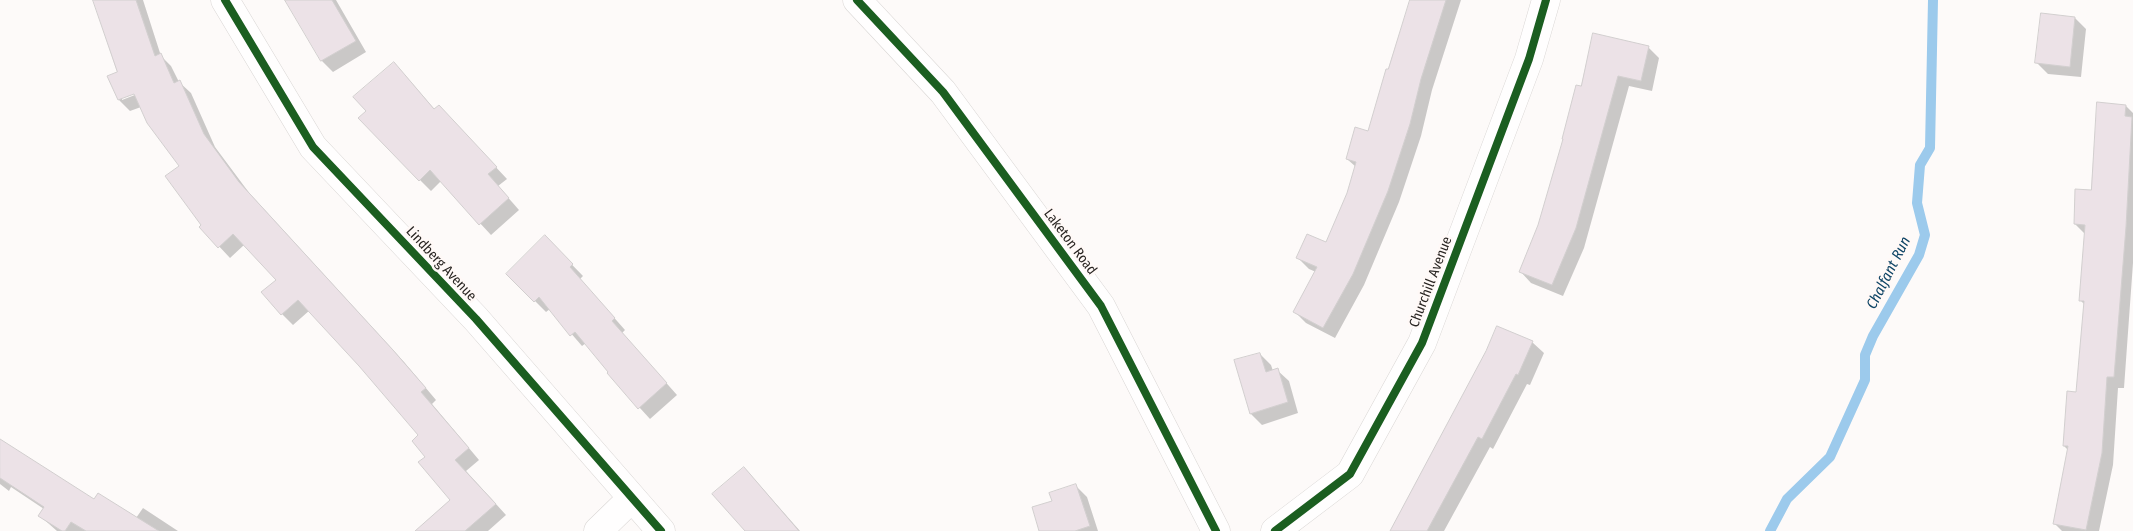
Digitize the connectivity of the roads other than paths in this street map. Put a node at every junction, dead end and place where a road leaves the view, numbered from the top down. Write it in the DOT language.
graph roads {
  1 [pos="225,0"];
  2 [pos="857,0"];
  3 [pos="1546,0"];
  4 [pos="632,498"];
  5 [pos="598,531"];
  6 [pos="661,531"];
  7 [pos="1216,531"];
  8 [pos="1275,531"];
  1 -- 4 [label="street, Lindberg Avenue"];
  2 -- 7 [label="street, Laketon Road"];
  3 -- 8 [label="street, Churchill Avenue"];
  4 -- 5 [label="street"];
  4 -- 6 [label="street, Lindberg Avenue"];
}
